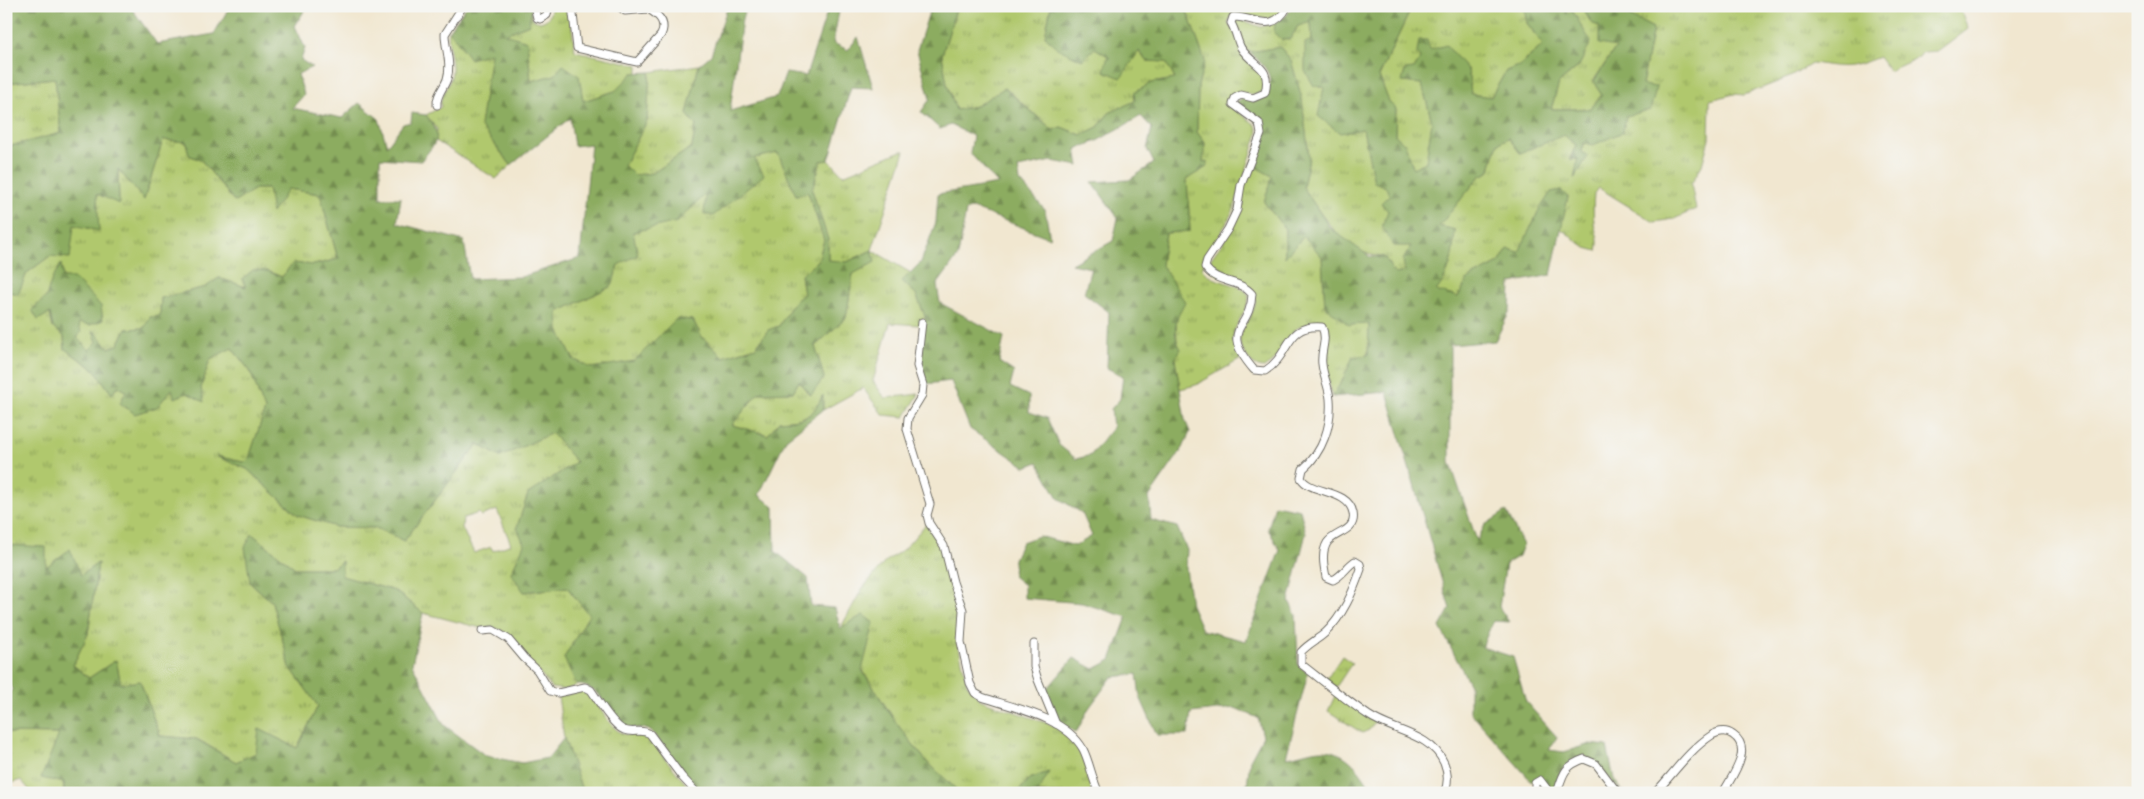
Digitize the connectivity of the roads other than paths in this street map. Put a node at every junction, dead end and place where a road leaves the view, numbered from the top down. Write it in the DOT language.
graph roads {
  1 [pos="463,6"];
  2 [pos="534,6"];
  3 [pos="549,6"];
  4 [pos="572,6"];
  5 [pos="619,6"];
  6 [pos="1288,6"];
  7 [pos="437,105"];
  8 [pos="922,322"];
  9 [pos="482,631"];
  10 [pos="1034,644"];
  11 [pos="1056,724"];
  12 [pos="697,793"];
  13 [pos="1099,793"];
  14 [pos="1444,793"];
  15 [pos="1535,793"];
  16 [pos="1550,793"];
  17 [pos="1557,793"];
  18 [pos="1618,793"];
  19 [pos="1655,793"];
  20 [pos="1723,793"];
  1 -- 7 [label="street"];
  2 -- 3 [label="street"];
  4 -- 5 [label="street"];
  6 -- 14 [label="street"];
  8 -- 11 [label="street"];
  9 -- 12 [label="street"];
  10 -- 11 [label="street"];
  11 -- 13 [label="street"];
  15 -- 16 [label="street"];
  17 -- 18 [label="street"];
  19 -- 20 [label="street"];
}
